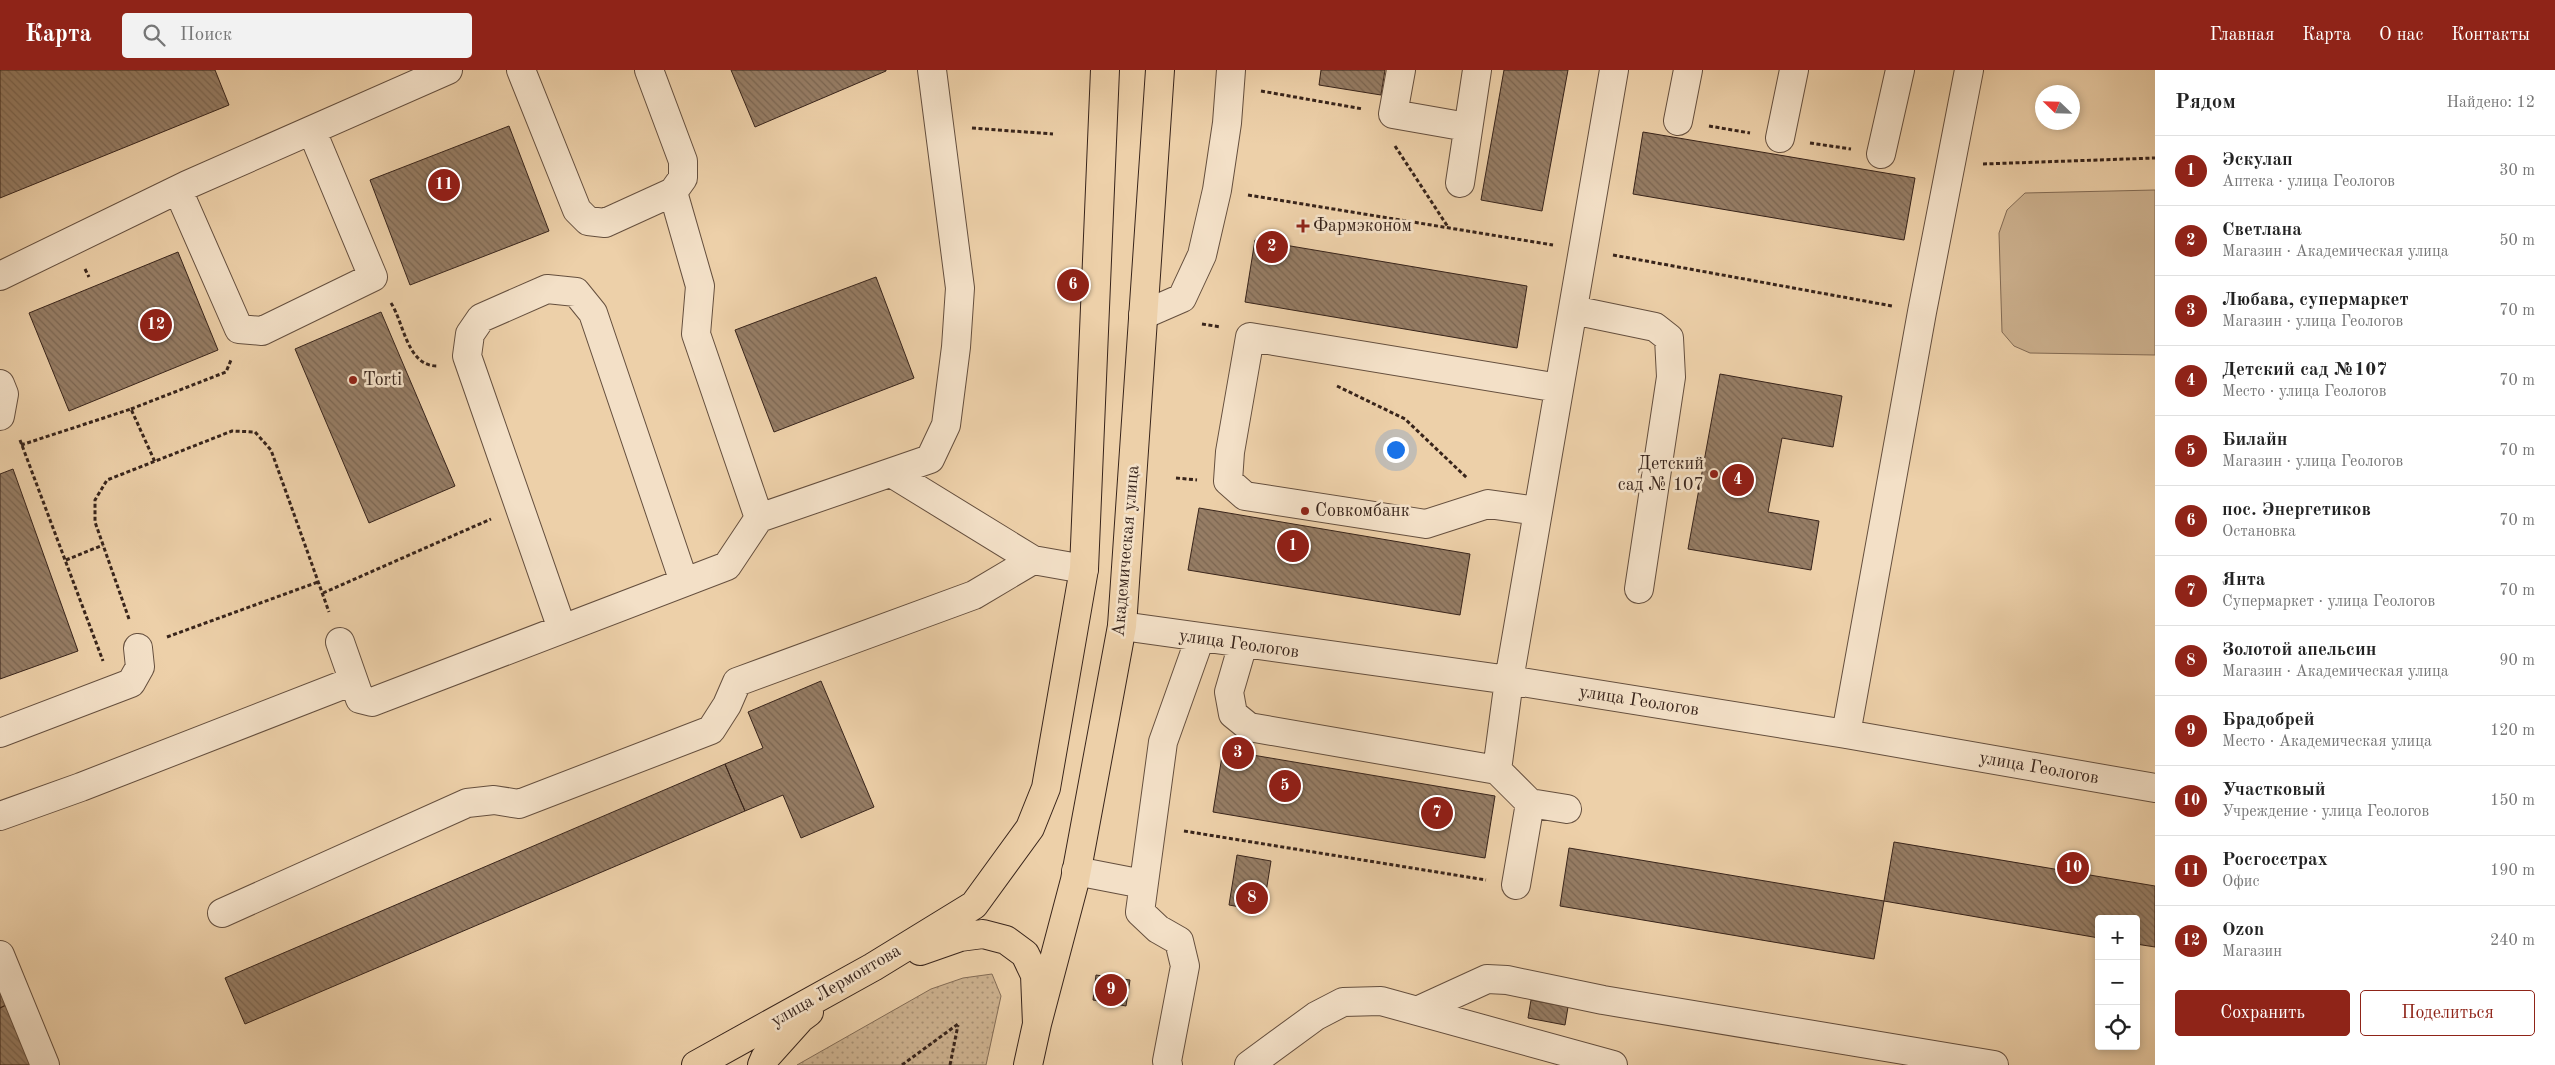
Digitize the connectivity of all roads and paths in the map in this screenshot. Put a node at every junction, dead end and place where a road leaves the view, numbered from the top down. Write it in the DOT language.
graph roads {
  1 [pos="448,70"];
  2 [pos="521,70"];
  3 [pos="649,70"];
  4 [pos="932,70"];
  5 [pos="1105,70"];
  6 [pos="1160,70"];
  7 [pos="1400,70"];
  8 [pos="1477,70"];
  9 [pos="1614,70"];
  10 [pos="1688,70"];
  11 [pos="1794,70"];
  12 [pos="1900,70"];
  13 [pos="1968,70"];
  14 [pos="1231,78"];
  15 [pos="1393,114"];
  16 [pos="1678,121"];
  17 [pos="939,125"];
  18 [pos="1467,127"];
  19 [pos="312,131"];
  20 [pos="1053,134"];
  21 [pos="1780,138"];
  22 [pos="1882,154"];
  23 [pos="2155,158"];
  24 [pos="1949,165"];
  25 [pos="1460,184"];
  26 [pos="178,190"];
  27 [pos="673,192"];
  28 [pos="1448,227"];
  29 [pos="0,276"];
  30 [pos="393,306"];
  31 [pos="1573,310"];
  32 [pos="1143,314"];
  33 [pos="1202,324"];
  34 [pos="244,329"];
  35 [pos="1250,337"];
  36 [pos="467,356"];
  37 [pos="1331,383"];
  38 [pos="1559,388"];
  39 [pos="1,398"];
  40 [pos="131,409"];
  41 [pos="21,445"];
  42 [pos="155,462"];
  43 [pos="893,474"];
  44 [pos="520,506"];
  45 [pos="1495,506"];
  46 [pos="1538,511"];
  47 [pos="759,518"];
  48 [pos="103,545"];
  49 [pos="66,560"];
  50 [pos="1033,560"];
  51 [pos="1084,569"];
  52 [pos="318,582"];
  53 [pos="684,582"];
  54 [pos="1639,589"];
  55 [pos="323,593"];
  56 [pos="1122,626"];
  57 [pos="562,629"];
  58 [pos="1200,638"];
  59 [pos="340,642"];
  60 [pos="1243,644"];
  61 [pos="138,648"];
  62 [pos="95,666"];
  63 [pos="1509,680"];
  64 [pos="353,681"];
  65 [pos="0,733"];
  66 [pos="1846,734"];
  67 [pos="1497,770"];
  68 [pos="2155,788"];
  69 [pos="1530,803"];
  70 [pos="1567,809"];
  71 [pos="0,816"];
  72 [pos="1152,826"];
  73 [pos="1076,871"];
  74 [pos="1143,884"];
  75 [pos="1516,885"];
  76 [pos="222,914"];
  77 [pos="0,955"];
  78 [pos="873,967"];
  79 [pos="1417,1011"];
  80 [pos="1037,1024"];
  81 [pos="45,1065"];
  82 [pos="696,1065"];
  83 [pos="762,1065"];
  84 [pos="902,1065"];
  85 [pos="950,1065"];
  86 [pos="1028,1065"];
  87 [pos="1168,1065"];
  88 [pos="1249,1065"];
  89 [pos="1613,1065"];
  90 [pos="1994,1065"];
  1 -- 19 [label="street"];
  2 -- 27 [label="street"];
  3 -- 27 [label="street"];
  4 -- 17 [label="street"];
  5 -- 51 [label="main road"];
  6 -- 32 [label="main road, Академическая улица"];
  7 -- 15 [label="street"];
  8 -- 18 [label="street"];
  9 -- 31 [label="street"];
  10 -- 16 [label="street"];
  11 -- 21 [label="street"];
  12 -- 22 [label="street"];
  13 -- 24 [label="street"];
  14 -- 15 [label="path"];
  14 -- 32 [label="street"];
  15 -- 18 [label="street"];
  15 -- 28 [label="path"];
  17 -- 20 [label="path"];
  17 -- 43 [label="street"];
  18 -- 25 [label="street"];
  19 -- 26 [label="street"];
  19 -- 34 [label="street"];
  23 -- 24 [label="path"];
  24 -- 66 [label="street"];
  26 -- 29 [label="street"];
  26 -- 34 [label="street"];
  27 -- 47 [label="street"];
  30 -- 36 [label="path"];
  31 -- 38 [label="street"];
  31 -- 54 [label="street"];
  32 -- 56 [label="main road, Академическая улица"];
  33 -- 35 [label="path"];
  34 -- 40 [label="path"];
  35 -- 38 [label="street"];
  35 -- 45 [label="street"];
  36 -- 44 [label="street"];
  36 -- 53 [label="street"];
  37 -- 45 [label="path"];
  38 -- 46 [label="street"];
  39 -- 41 [label="path"];
  40 -- 41 [label="path"];
  40 -- 42 [label="path"];
  41 -- 49 [label="path"];
  42 -- 48 [label="path"];
  42 -- 52 [label="path"];
  43 -- 47 [label="street"];
  43 -- 50 [label="street"];
  44 -- 55 [label="path"];
  44 -- 57 [label="street"];
  45 -- 46 [label="street"];
  46 -- 63 [label="street"];
  47 -- 53 [label="street"];
  48 -- 49 [label="path"];
  48 -- 61 [label="path"];
  49 -- 62 [label="path"];
  50 -- 51 [label="street"];
  50 -- 76 [label="street"];
  51 -- 78 [label="main road, улица Лермонтова"];
  52 -- 55 [label="path"];
  52 -- 61 [label="path"];
  53 -- 57 [label="street"];
  55 -- 59 [label="path"];
  56 -- 58 [label="street, улица Геологов"];
  56 -- 73 [label="main road, Академическая улица"];
  57 -- 64 [label="street"];
  58 -- 60 [label="street, улица Геологов"];
  58 -- 72 [label="street"];
  59 -- 64 [label="street"];
  60 -- 63 [label="street, улица Геологов"];
  60 -- 67 [label="street"];
  61 -- 65 [label="street"];
  63 -- 66 [label="street, улица Геологов"];
  63 -- 67 [label="street"];
  64 -- 71 [label="street"];
  66 -- 68 [label="street, улица Геологов"];
  67 -- 69 [label="street"];
  69 -- 70 [label="street"];
  69 -- 75 [label="street"];
  72 -- 74 [label="street"];
  72 -- 75 [label="path"];
  73 -- 74 [label="street"];
  73 -- 80 [label="main road, Академическая улица"];
  74 -- 87 [label="street"];
  77 -- 81 [label="street"];
  78 -- 80 [label="main road"];
  78 -- 82 [label="main road, улица Лермонтова"];
  78 -- 83 [label="main road"];
  79 -- 88 [label="street"];
  79 -- 89 [label="street"];
  79 -- 90 [label="street"];
  80 -- 86 [label="main road"];
  84 -- 85 [label="path"];
}
